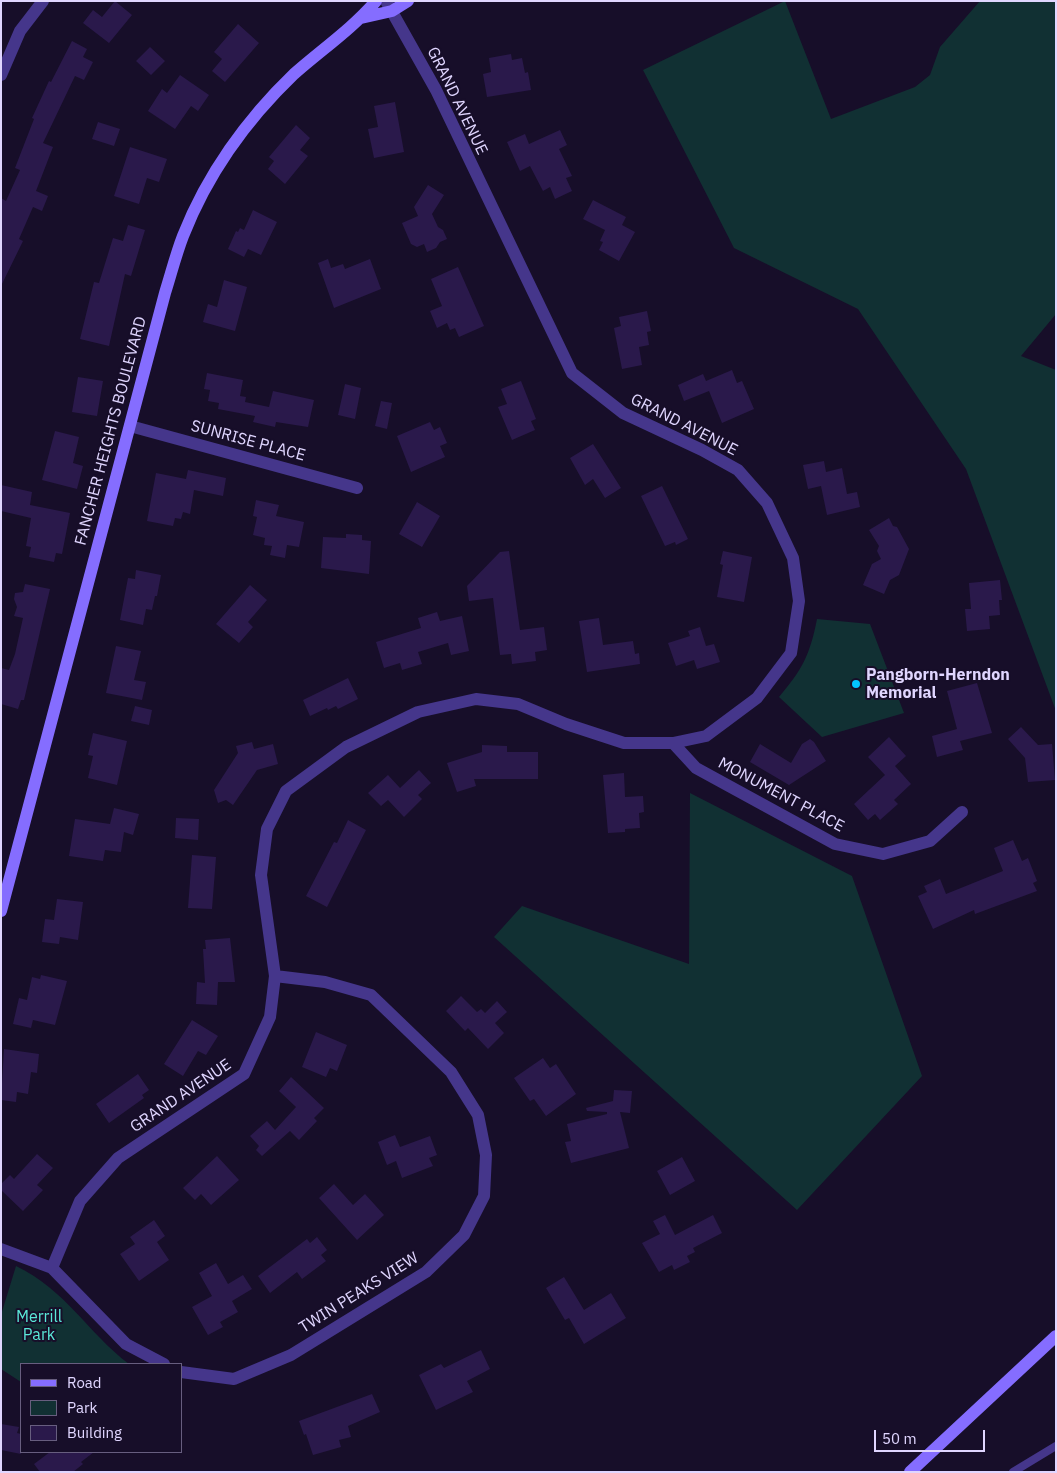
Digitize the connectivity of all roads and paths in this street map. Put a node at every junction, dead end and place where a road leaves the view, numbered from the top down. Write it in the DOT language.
graph roads {
  1 [pos="43,1"];
  2 [pos="376,1"];
  3 [pos="408,1"];
  4 [pos="389,6"];
  5 [pos="361,18"];
  6 [pos="1,75"];
  7 [pos="130,426"];
  8 [pos="358,488"];
  9 [pos="673,743"];
  10 [pos="962,812"];
  11 [pos="1,911"];
  12 [pos="275,976"];
  13 [pos="1,1250"];
  14 [pos="52,1268"];
  15 [pos="1056,1336"];
  16 [pos="162,1363"];
  17 [pos="182,1372"];
  18 [pos="1056,1446"];
  19 [pos="910,1472"];
  20 [pos="1013,1472"];
  1 -- 6 [label="street"];
  2 -- 5 [label="street, FANCHER HEIGHTS BOULEVARD"];
  3 -- 4 [label="street, FANCHER HEIGHTS BOULEVARD"];
  4 -- 5 [label="street, FANCHER HEIGHTS BOULEVARD"];
  4 -- 9 [label="street, GRAND AVENUE"];
  5 -- 7 [label="street, FANCHER HEIGHTS BOULEVARD"];
  7 -- 8 [label="street, SUNRISE PLACE"];
  7 -- 11 [label="street, FANCHER HEIGHTS BOULEVARD"];
  9 -- 10 [label="street, MONUMENT PLACE"];
  9 -- 12 [label="street, GRAND AVENUE"];
  12 -- 14 [label="street, GRAND AVENUE"];
  12 -- 17 [label="street, TWIN PEAKS VIEW"];
  13 -- 14 [label="street"];
  14 -- 16 [label="street"];
  15 -- 19 [label="street"];
  18 -- 20 [label="lane"];
}
